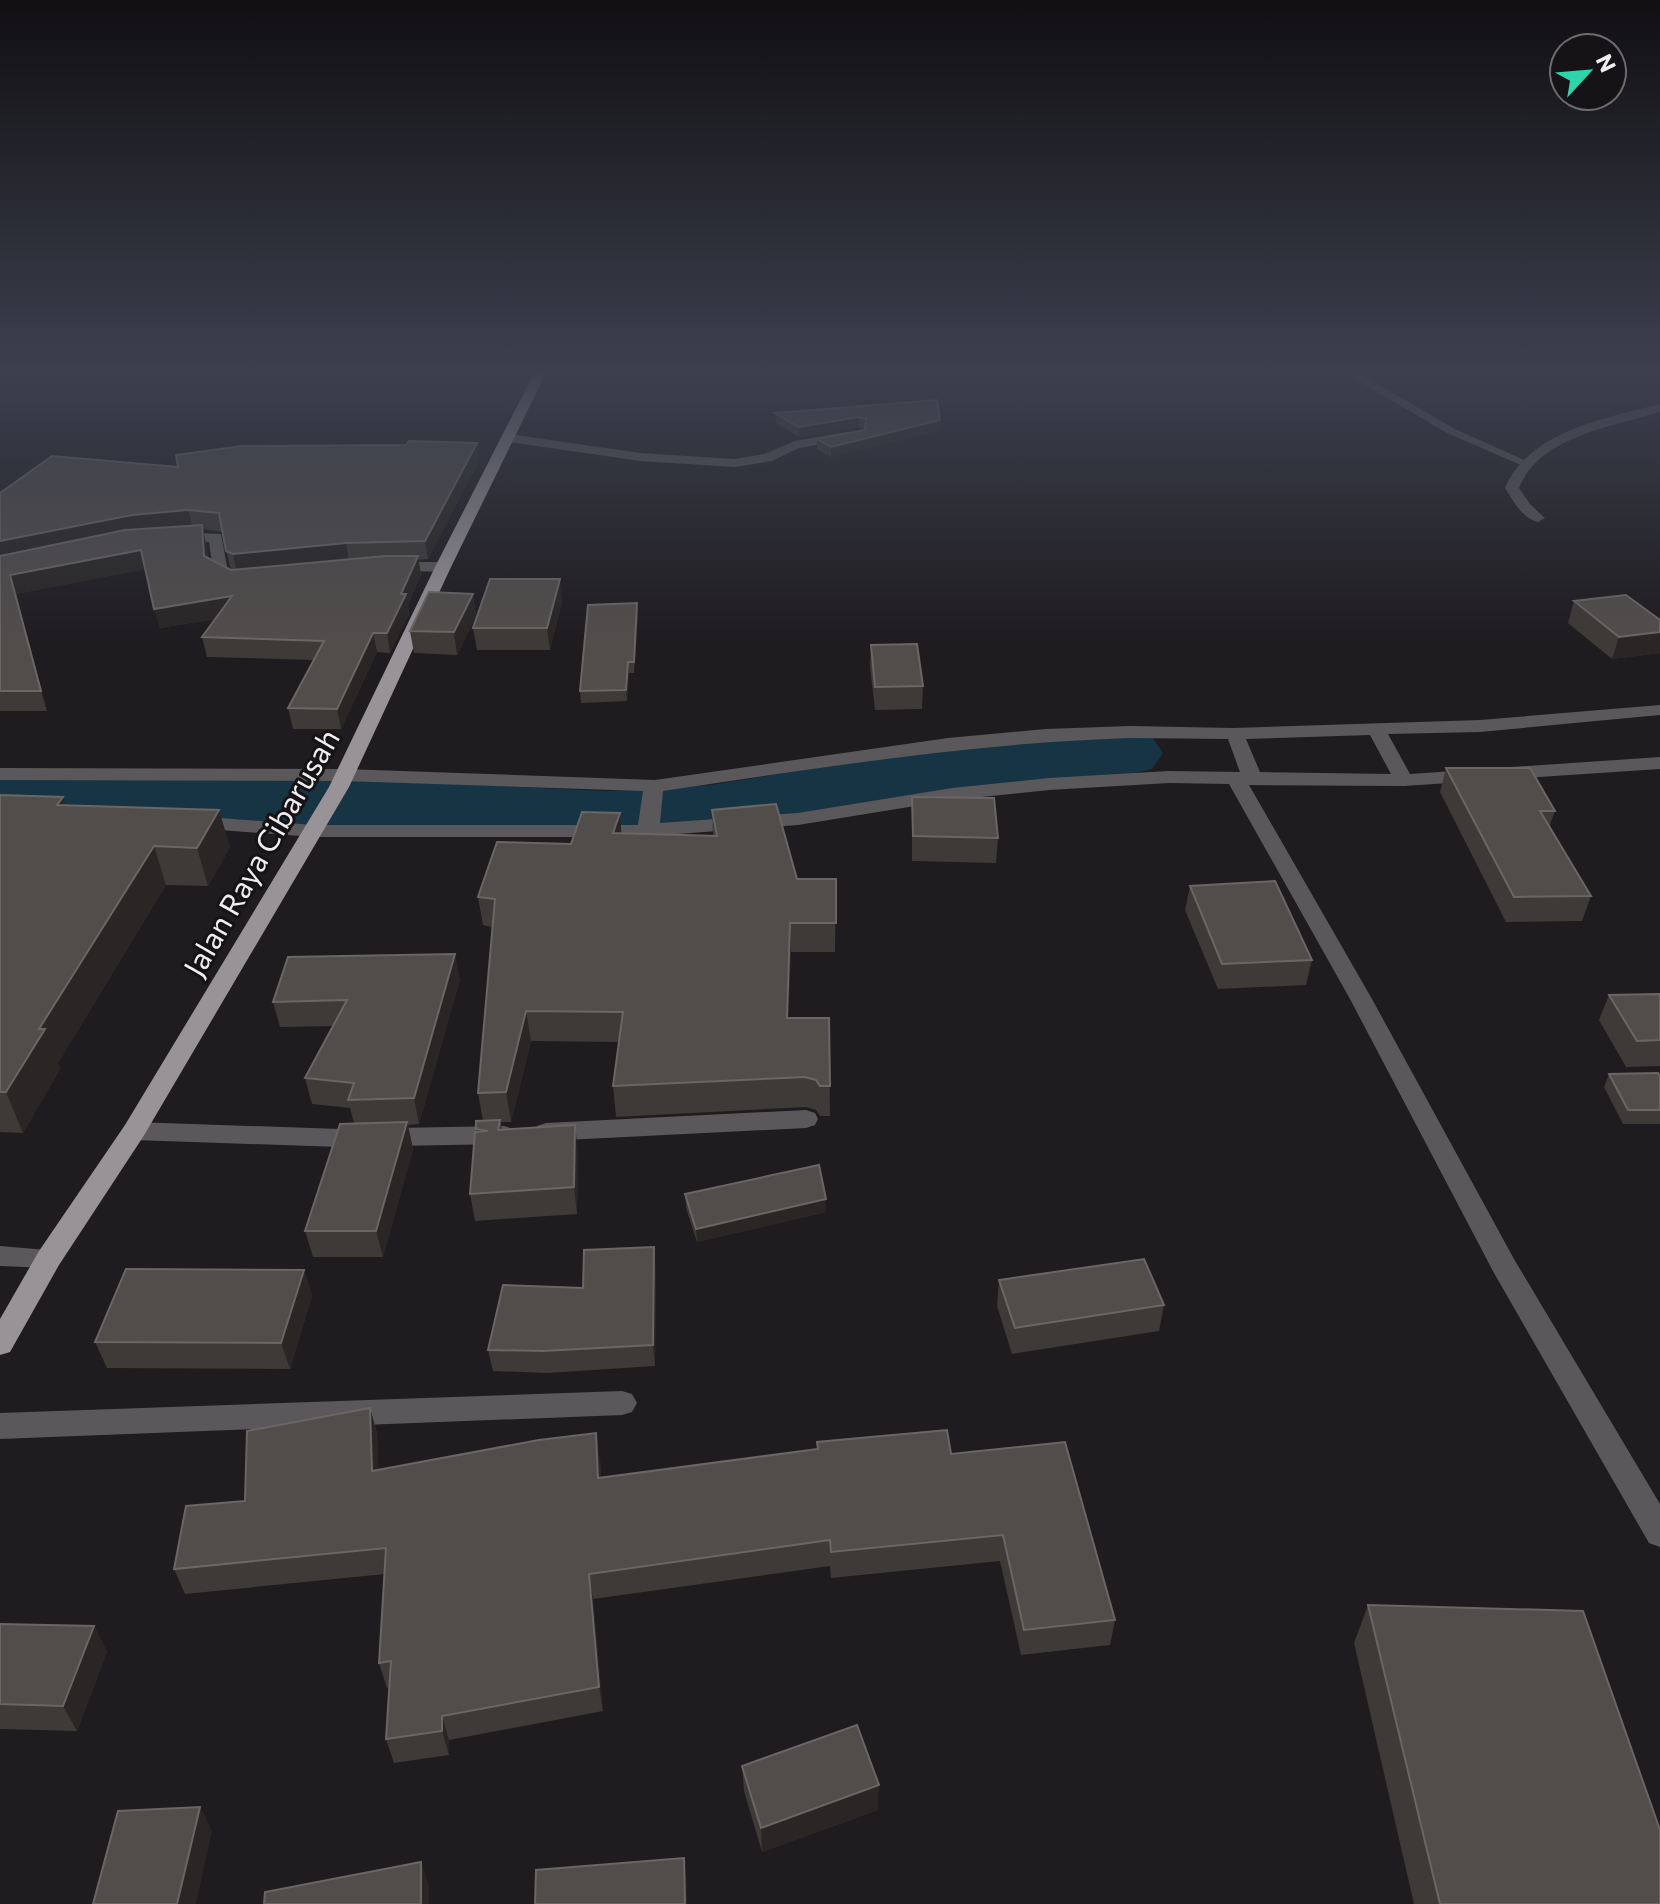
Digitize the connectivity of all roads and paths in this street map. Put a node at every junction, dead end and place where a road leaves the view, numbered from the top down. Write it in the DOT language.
graph roads {
  1 [pos="497,462"];
  2 [pos="717,462"];
  3 [pos="742,462"];
  4 [pos="1525,463"];
  5 [pos="1538,518"];
  6 [pos="158,540"];
  7 [pos="443,567"];
  8 [pos="372,569"];
  9 [pos="250,580"];
  10 [pos="1660,710"];
  11 [pos="1380,736"];
  12 [pos="1238,741"];
  13 [pos="1660,763"];
  14 [pos="0,774"];
  15 [pos="1247,777"];
  16 [pos="1404,778"];
  17 [pos="342,781"];
  18 [pos="652,793"];
  19 [pos="166,821"];
  20 [pos="316,827"];
  21 [pos="649,828"];
  22 [pos="806,1119"];
  23 [pos="134,1131"];
  24 [pos="0,1256"];
  25 [pos="49,1258"];
  26 [pos="0,1344"];
  27 [pos="622,1403"];
  28 [pos="0,1426"];
  29 [pos="1660,1533"];
  1 -- 7 [label="main road, Jalan Raya Cibarusah"];
  2 -- 3 [label="street"];
  4 -- 5 [label="street"];
  6 -- 9 [label="street"];
  7 -- 8 [label="street"];
  7 -- 17 [label="main road, Jalan Raya Cibarusah"];
  10 -- 11 [label="street"];
  11 -- 12 [label="street"];
  11 -- 16 [label="street"];
  12 -- 15 [label="street"];
  12 -- 18 [label="street"];
  13 -- 16 [label="street"];
  14 -- 17 [label="street"];
  15 -- 16 [label="street"];
  15 -- 21 [label="street"];
  15 -- 29 [label="street"];
  17 -- 18 [label="street"];
  17 -- 20 [label="main road, Jalan Raya Cibarusah"];
  18 -- 21 [label="street"];
  19 -- 20 [label="street"];
  20 -- 21 [label="street"];
  20 -- 23 [label="main road, Jalan Raya Cibarusah"];
  22 -- 23 [label="street"];
  23 -- 25 [label="main road, Jalan Raya Cibarusah"];
  24 -- 25 [label="street"];
  25 -- 26 [label="main road, Jalan Raya Cibarusah"];
  27 -- 28 [label="street"];
}
